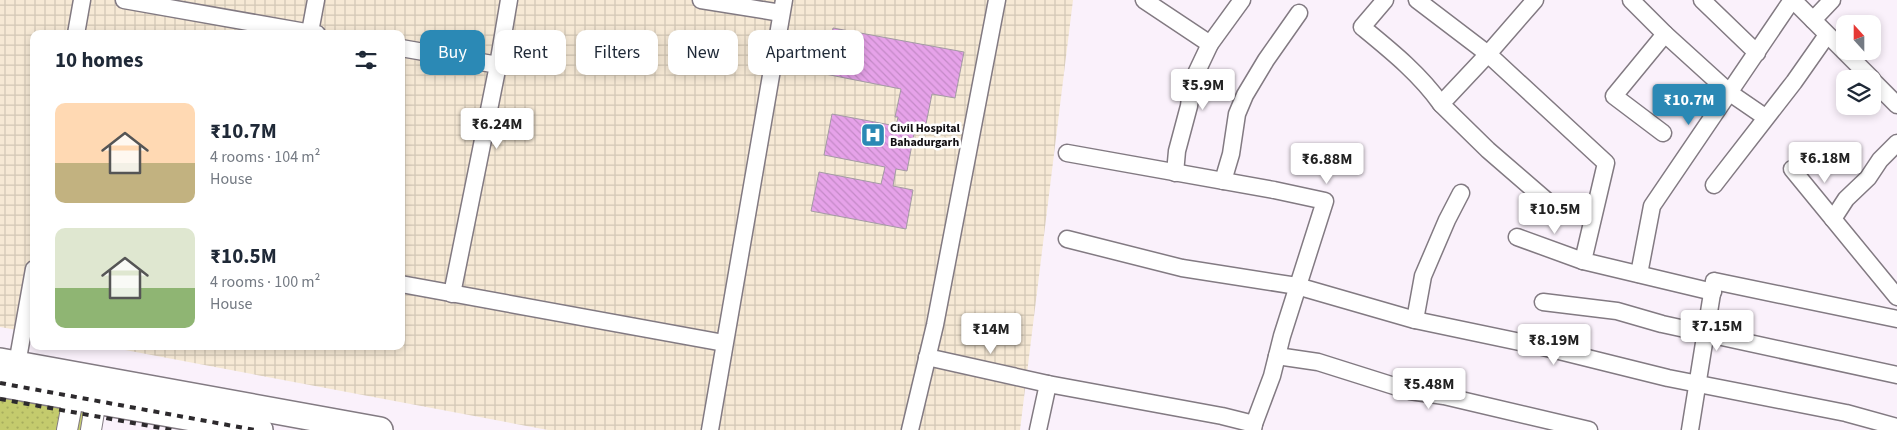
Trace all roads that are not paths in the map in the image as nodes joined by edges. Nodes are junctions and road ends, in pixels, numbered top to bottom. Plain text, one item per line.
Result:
1 (82, 0) edge
2 (124, 0) edge
3 (316, 0) edge
4 (509, 0) edge
5 (700, 0) edge
6 (997, 0) edge
7 (1144, 0) edge
8 (1242, 0) edge
9 (1385, 0) edge
10 (1417, 0) edge
11 (1535, 0) edge
12 (1631, 0) edge
13 (1702, 0) edge
14 (1793, 0) edge
15 (1832, 0) edge
16 (783, 7) edge
17 (1299, 13) dead end
18 (1813, 20) junction
19 (77, 30) edge
20 (297, 30) edge
21 (314, 30) edge
22 (504, 30) edge
23 (1665, 34) junction
24 (1827, 35) junction
25 (1210, 44) junction
26 (405, 49) edge
27 (1757, 53) junction
28 (1488, 54) junction
29 (495, 64) edge
30 (1863, 70) edge
31 (496, 75) edge
32 (1881, 88) edge
33 (1730, 92) junction
34 (1441, 104) junction
35 (1897, 105) edge
36 (1765, 117) junction
37 (1663, 133) dead end
38 (1897, 143) edge
39 (1067, 153) dead end
40 (1792, 169) dead end
41 (1176, 173) junction
42 (1223, 181) junction
43 (1714, 185) dead end
44 (1461, 194) dead end
45 (1548, 201) dead end
46 (1833, 219) junction
47 (1517, 237) dead end
48 (1067, 238) dead end
49 (1583, 261) junction
50 (1639, 274) junction
51 (30, 283) edge
52 (405, 285) edge
53 (1297, 286) junction
54 (1713, 292) junction
55 (452, 294) junction
56 (1897, 297) edge
57 (1543, 302) dead end
58 (1897, 319) edge
59 (1415, 320) junction
60 (1706, 333) junction
61 (724, 343) junction
62 (1277, 356) junction
63 (927, 358) junction
64 (8, 362) edge
65 (1897, 375) edge
66 (1698, 382) junction
67 (0, 384) edge
68 (1048, 384) junction
69 (86, 388) junction
70 (1897, 426) edge
71 (1253, 427) edge
72 (67, 430) edge
73 (90, 430) edge
74 (260, 430) edge
75 (380, 430) edge
76 (710, 430) edge
77 (910, 430) edge
78 (1038, 430) edge
79 (1589, 430) edge
80 (1690, 430) edge

1 - 19 street
2 - 20 street
3 - 21 street
4 - 22 street
5 - 16 street
6 - 63 street
7 - 25 street
8 - 25 street
9 - 34 street
10 - 28 street
11 - 28 street
12 - 23 street
13 - 27 street
14 - 18 street
14 - 27 street
15 - 18 street
16 - 61 street
17 - 42 street
18 - 24 street
23 - 33 street
23 - 37 street
24 - 30 street
24 - 36 street
25 - 41 street
26 - 29 street
27 - 33 street
28 - 34 street
28 - 49 street
31 - 55 street
32 - 35 street
33 - 36 street
33 - 50 street
34 - 45 street
36 - 43 street
38 - 46 street
39 - 41 street
40 - 46 street
41 - 42 street
42 - 53 street
44 - 59 street
46 - 56 street
47 - 49 street
48 - 53 street
49 - 50 street
50 - 54 street
51 - 64 street
52 - 55 street
53 - 59 street
53 - 62 street
54 - 58 street
54 - 60 street
55 - 61 street
57 - 60 street
59 - 66 street
60 - 65 street
60 - 66 street
61 - 76 street
62 - 71 street
62 - 79 street
63 - 68 street
63 - 77 street
64 - 69 main road
66 - 70 street
66 - 80 street
67 - 69 main road
68 - 71 street
68 - 78 street
69 - 72 street
69 - 73 street
69 - 74 main road
69 - 75 main road

